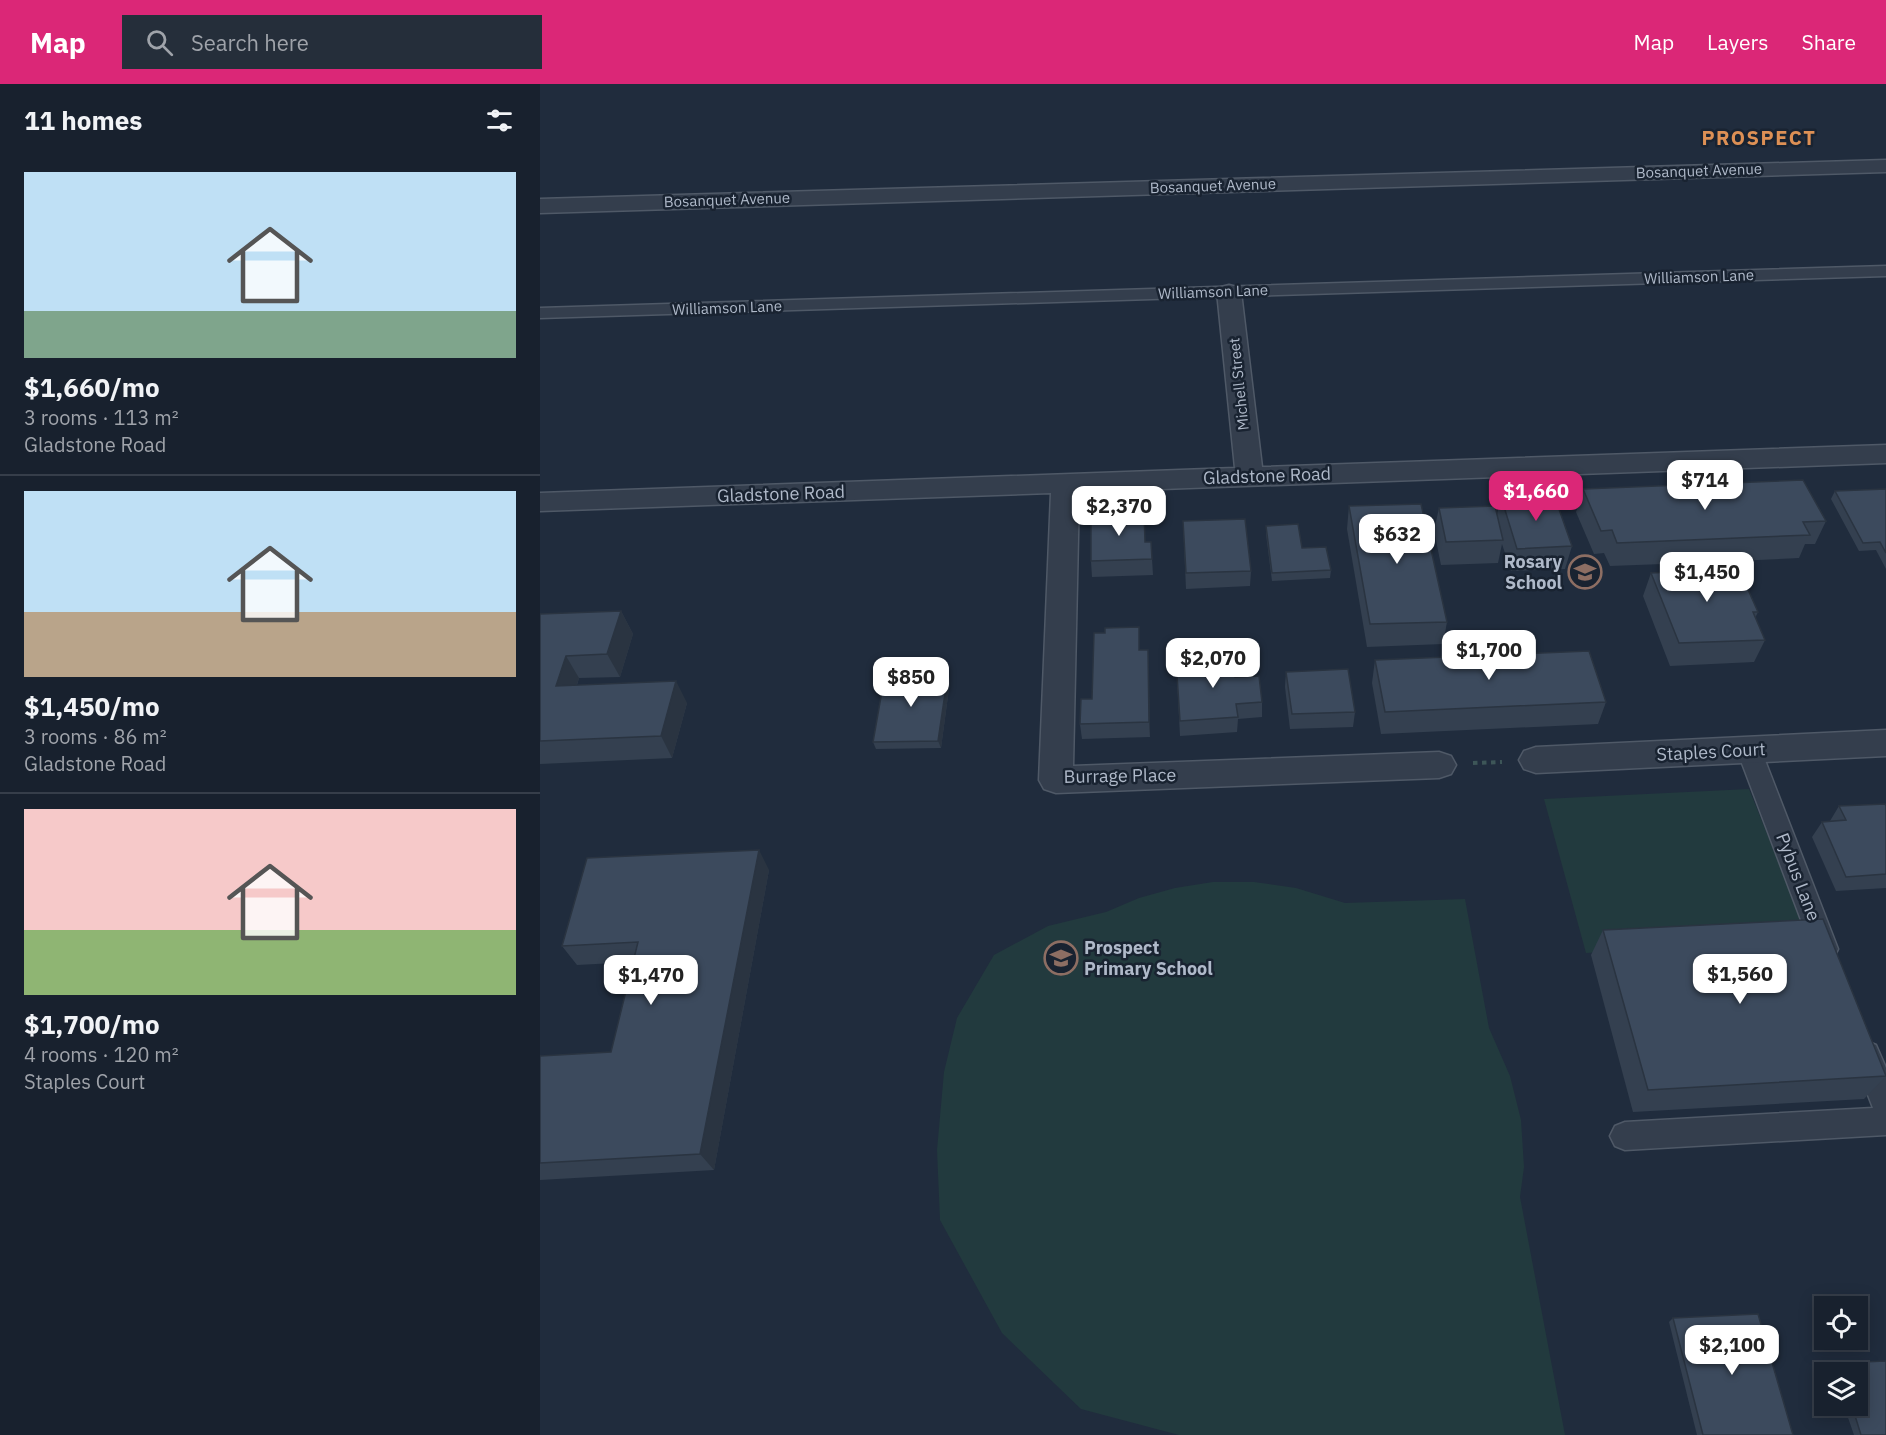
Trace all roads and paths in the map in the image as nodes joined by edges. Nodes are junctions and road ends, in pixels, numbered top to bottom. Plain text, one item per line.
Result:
1 (1886, 166) edge
2 (540, 206) edge
3 (1886, 271) edge
4 (1229, 292) junction
5 (540, 314) edge
6 (1886, 454) edge
7 (1250, 477) junction
8 (1065, 484) junction
9 (540, 502) edge
10 (1886, 743) edge
11 (1749, 750) junction
12 (1536, 760) joint
13 (1439, 765) joint
14 (1834, 973) edge
15 (1856, 1028) edge
16 (1886, 1104) edge
17 (1886, 1121) edge
18 (1625, 1136) dead end

1 - 2 street, Bosanquet Avenue
3 - 4 lane, Williamson Lane
4 - 5 lane, Williamson Lane
4 - 7 street, Michell Street
6 - 7 street, Gladstone Road
7 - 8 street, Gladstone Road
8 - 9 street, Gladstone Road
8 - 13 street, Burrage Place
10 - 11 street, Staples Court
11 - 12 street, Staples Court
11 - 14 lane, Pybus Lane
12 - 13 path
15 - 16 lane
17 - 18 lane

